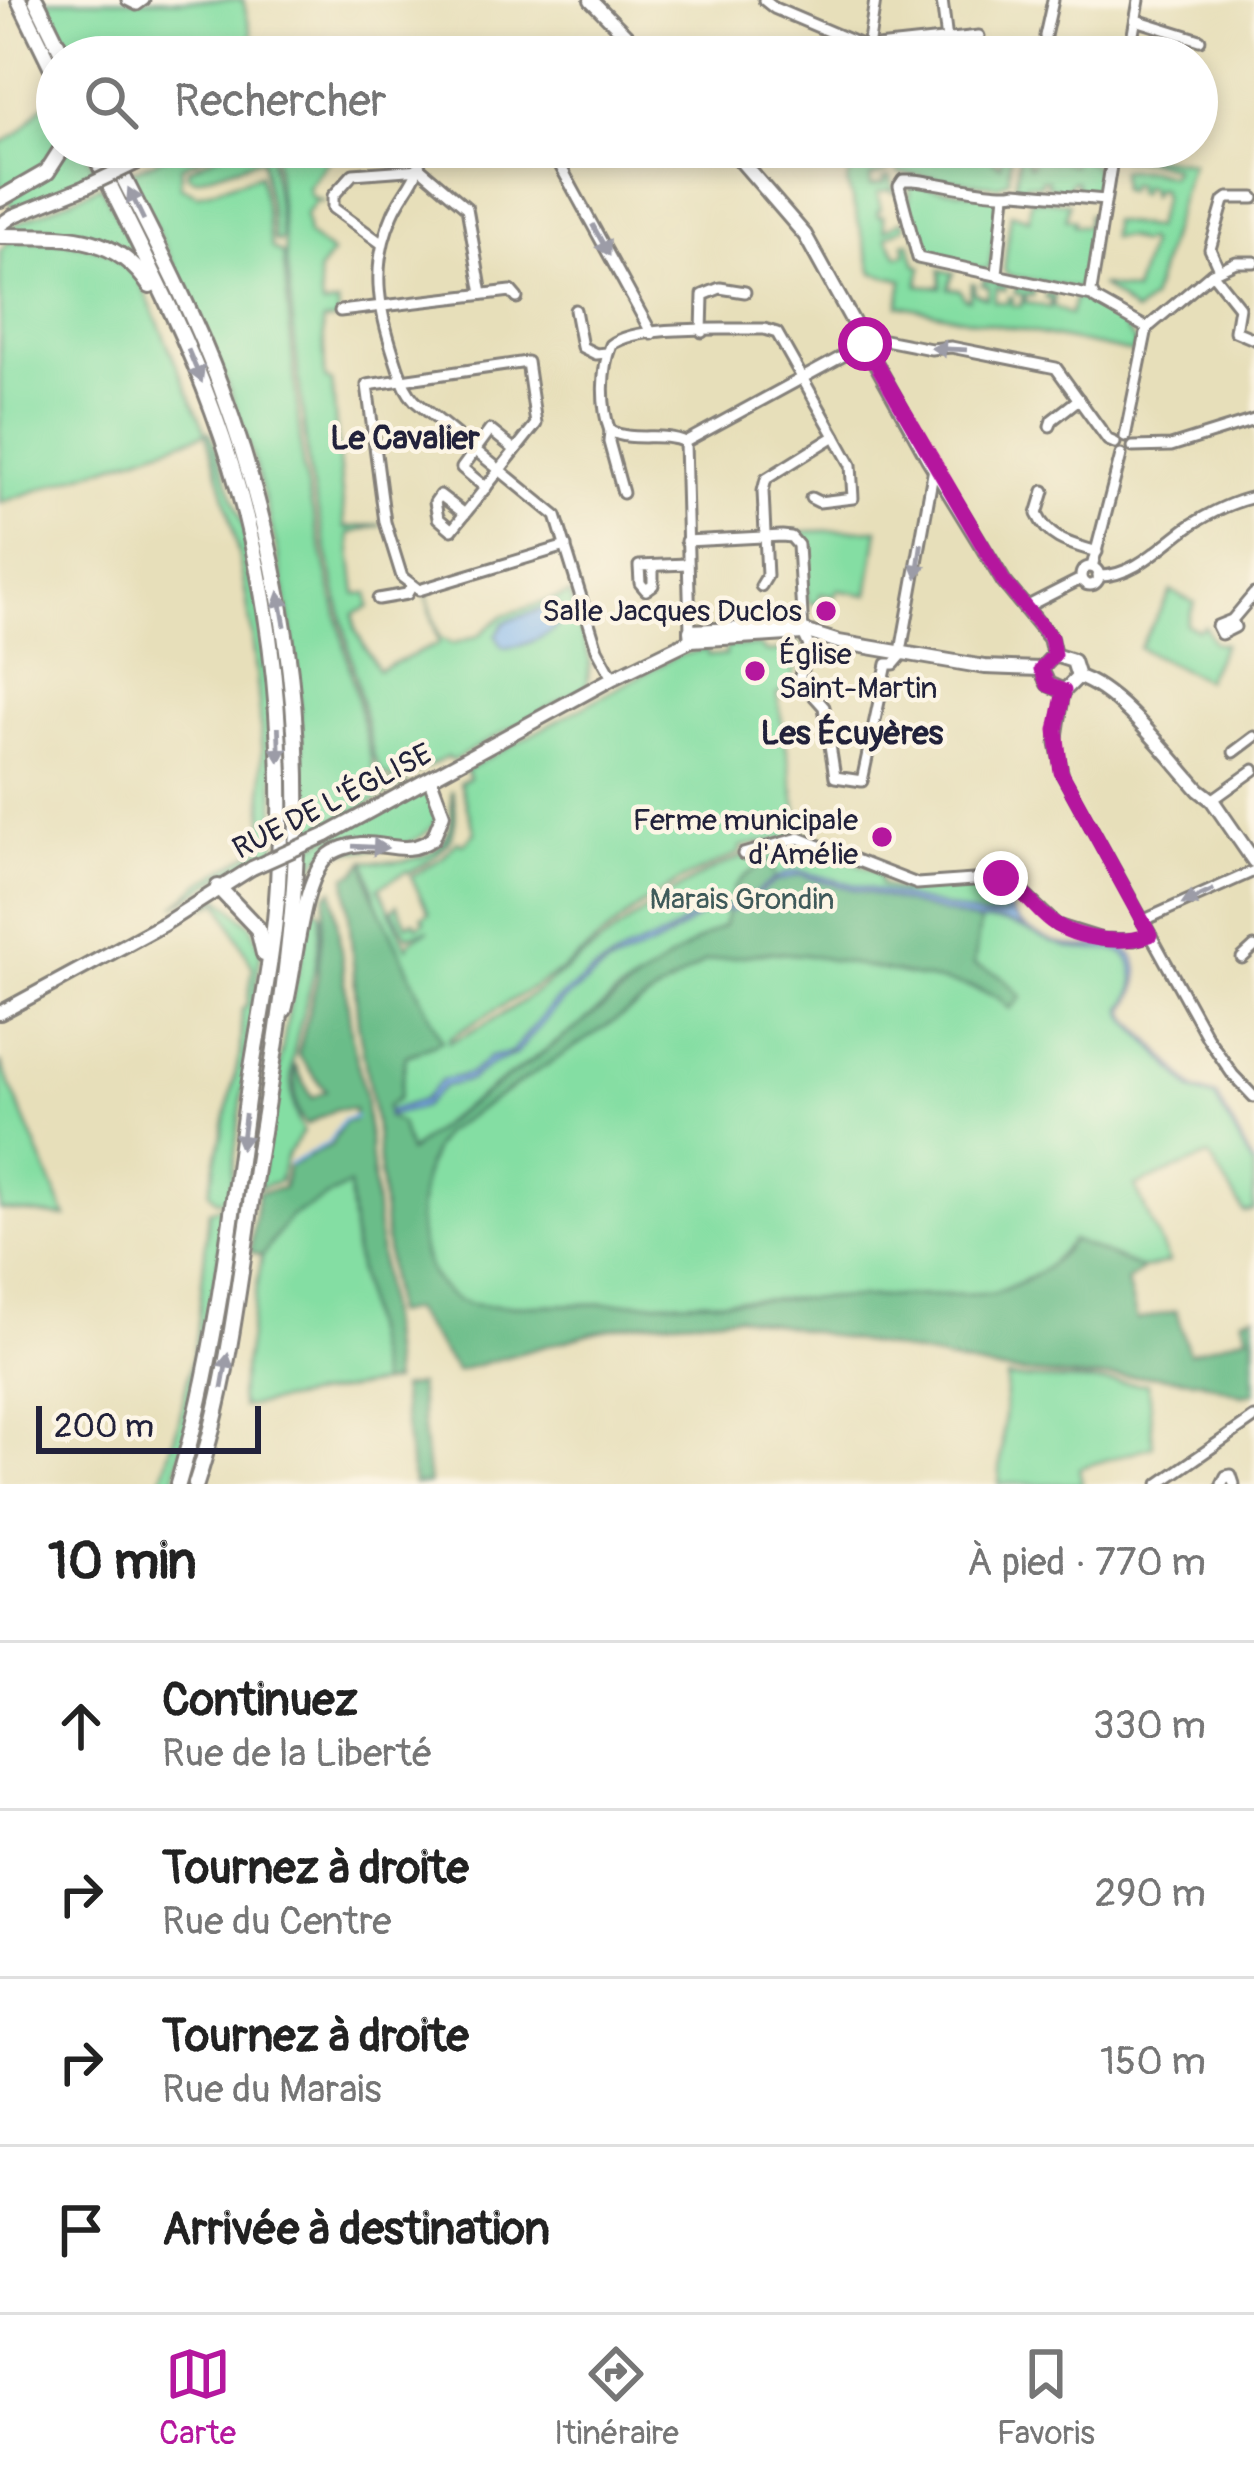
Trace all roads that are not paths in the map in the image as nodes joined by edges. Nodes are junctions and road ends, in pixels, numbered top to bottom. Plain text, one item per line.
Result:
1 (19, 0) edge
2 (36, 0) edge
3 (128, 0) edge
4 (145, 0) edge
5 (591, 0) edge
6 (764, 0) edge
7 (875, 0) edge
8 (941, 0) edge
9 (1053, 0) edge
10 (1139, 0) edge
11 (1136, 20) junction
12 (36, 36) edge
13 (54, 36) edge
14 (626, 36) edge
15 (840, 36) edge
16 (870, 36) edge
17 (946, 36) edge
18 (1045, 36) edge
19 (1133, 36) edge
20 (1187, 36) edge
21 (50, 168) edge
22 (101, 168) edge
23 (118, 168) edge
24 (126, 168) edge
25 (561, 168) edge
26 (748, 168) edge
27 (1111, 168) edge
28 (421, 169) junction
29 (1005, 194) junction
30 (1254, 198) edge
31 (0, 199) edge
32 (1106, 200) junction
33 (4, 214) edge
34 (0, 225) edge
35 (0, 236) edge
36 (382, 243) junction
37 (1254, 262) edge
38 (1216, 271) junction
39 (998, 274) junction
40 (745, 292) dead end
41 (482, 294) junction
42 (1092, 296) junction
43 (517, 298) dead end
44 (380, 307) junction
45 (575, 310) dead end
46 (340, 311) dead end
47 (178, 326) junction
48 (1147, 328) junction
49 (702, 332) junction
50 (652, 334) junction
51 (1254, 339) edge
52 (862, 340) junction
53 (607, 353) junction
54 (804, 378) junction
55 (402, 383) junction
56 (1079, 399) junction
57 (1254, 420) edge
58 (1050, 426) dead end
59 (610, 431) junction
60 (835, 436) junction
61 (686, 442) junction
62 (1124, 443) junction
63 (476, 449) junction
64 (515, 451) junction
65 (934, 468) junction
66 (501, 469) junction
67 (486, 488) junction
68 (1044, 491) dead end
69 (623, 493) dead end
70 (1254, 497) edge
71 (811, 498) dead end
72 (465, 514) dead end
73 (765, 537) junction
74 (686, 542) junction
75 (566, 546) junction
76 (1097, 552) junction
77 (687, 564) junction
78 (652, 566) dead end
79 (1095, 572) junction
80 (761, 586) dead end
81 (411, 587) junction
82 (1254, 594) edge
83 (378, 599) dead end
84 (1024, 608) junction
85 (1232, 620) dead end
86 (803, 632) junction
87 (690, 635) junction
88 (900, 652) junction
89 (1054, 655) junction
90 (1041, 669) junction
91 (1078, 677) junction
92 (613, 678) junction
93 (1064, 691) junction
94 (1254, 737) edge
95 (1234, 752) dead end
96 (1254, 770) edge
97 (430, 779) junction
98 (1212, 800) junction
99 (743, 854) dead end
100 (1254, 861) edge
101 (1254, 871) edge
102 (218, 887) junction
103 (1142, 920) junction
104 (1150, 935) junction
105 (1254, 947) edge
106 (1242, 958) dead end
107 (0, 1013) edge
108 (258, 1015) junction
109 (275, 1046) junction
110 (1254, 1097) edge
111 (1254, 1418) edge
112 (178, 1484) edge
113 (196, 1484) edge
114 (1159, 1484) edge
115 (1222, 1484) edge
116 (1234, 1484) edge

1 - 12 main road
2 - 13 main road
3 - 4 street
5 - 14 street
6 - 15 street
7 - 16 street
8 - 17 street
9 - 18 street
10 - 11 street
11 - 19 street
11 - 20 street
21 - 31 main road
22 - 47 main road
109 -> 23 main road
24 - 33 street, bridge
25 -> 50 street
26 - 52 street
27 - 32 street
28 - 36 street
28 - 36 street
28 - 41 street
29 - 32 street
29 - 39 street
29 - 39 street
30 - 38 street
32 - 42 street
33 - 34 street
35 - 47 main road
36 - 44 street
37 - 38 street
38 - 48 street
38 - 51 street
39 - 42 street
40 - 49 street
41 - 43 street
41 - 44 street
42 - 48 street
44 - 46 street
44 - 55 street
45 - 53 street
47 -> 108 main road
48 - 62 street
49 - 50 street
49 - 54 street
50 - 53 street
52 - 54 street
56 -> 52 street
52 - 65 street
53 - 59 street
54 - 60 street
54 - 61 street
55 - 63 street
55 - 64 street
55 - 81 street
56 - 58 street
56 - 62 street
57 - 62 street
59 - 61 street
59 - 69 street
60 - 71 street
60 - 73 street
61 - 74 street
62 - 76 street
63 - 64 street
63 - 66 street
63 - 67 street
64 - 66 street
65 - 84 street
65 -> 88 street
66 - 67 street
66 - 75 street
67 - 72 street
68 - 76 street
70 - 79 street
73 - 74 street
73 - 80 street
73 - 86 street
74 - 77 street
75 - 81 street
75 - 92 street
76 - 79 street
77 - 78 street
77 - 87 street
79 - 84 street
81 - 83 street
82 - 85 street
84 - 89 street
86 - 87 street, RUE DE L'ÉGLISE
86 - 88 street, RUE DE L'ÉGLISE
86 - 88 street
87 - 92 street, RUE DE L'ÉGLISE
88 - 90 street, RUE DE L'ÉGLISE
89 - 90 street
89 - 91 street
90 - 93 street
91 - 93 street
91 - 98 street
92 - 97 street, RUE DE L'ÉGLISE
93 - 103 street
94 - 95 street
96 - 98 street
97 - 102 street, RUE DE L'ÉGLISE, bridge
109 -> 97 street
98 - 100 street
99 - 104 street
101 -> 103 street
102 - 107 street, RUE DE L'ÉGLISE
102 - 108 main road
103 - 104 street
104 - 110 street
105 - 106 street
108 -> 112 main road
113 -> 109 main road
111 - 114 street
115 - 116 street

